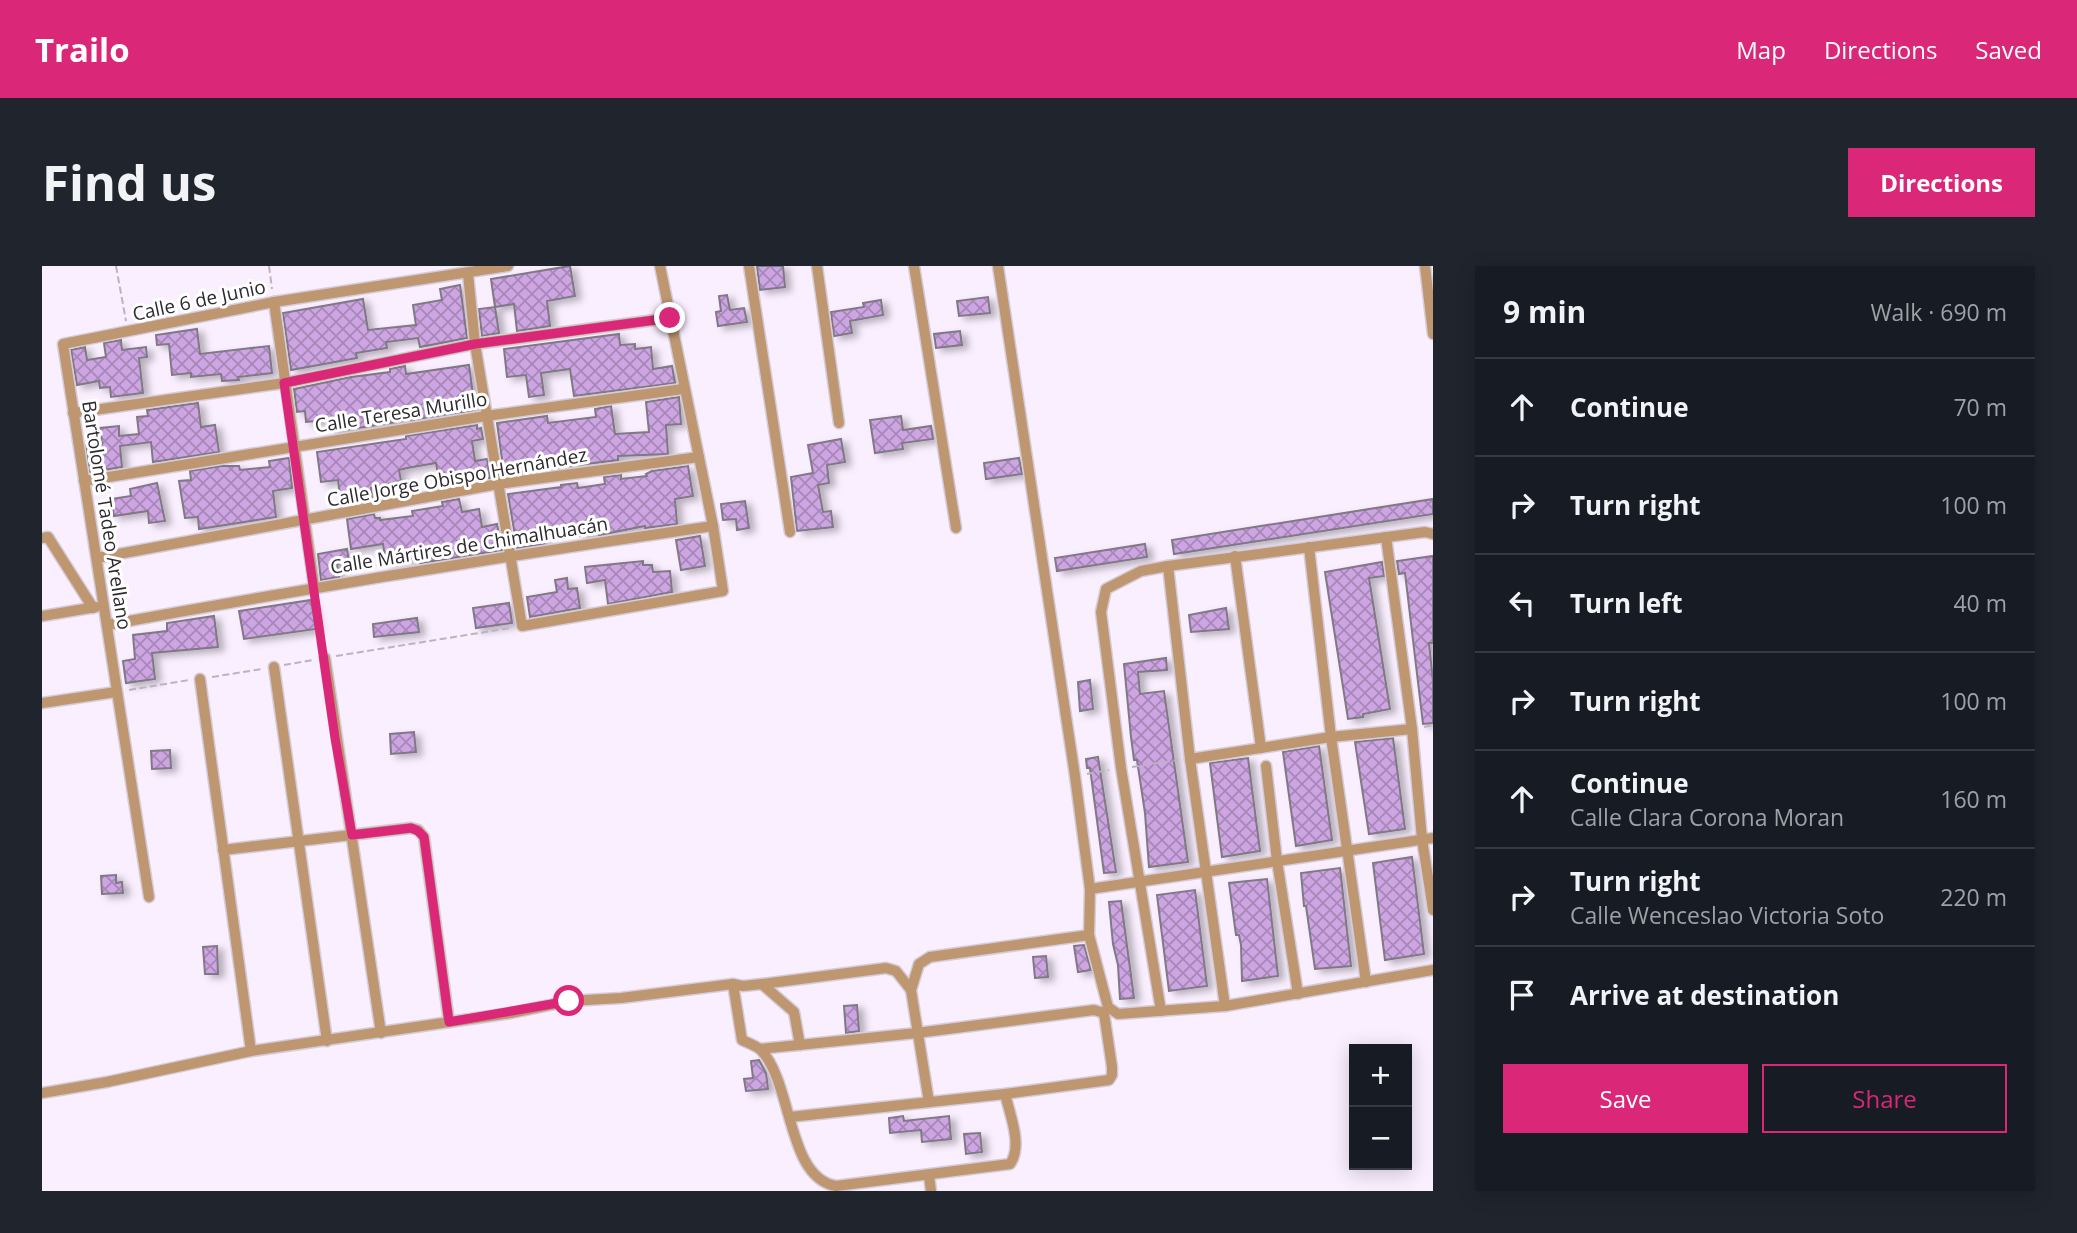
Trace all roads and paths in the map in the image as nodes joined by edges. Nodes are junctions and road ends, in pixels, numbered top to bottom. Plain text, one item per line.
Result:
1 (116, 266) edge
2 (269, 266) edge
3 (508, 266) edge
4 (660, 266) edge
5 (749, 266) edge
6 (817, 266) edge
7 (914, 266) edge
8 (998, 266) edge
9 (1425, 266) edge
10 (468, 274) junction
11 (274, 302) junction
12 (670, 318) junction
13 (128, 332) junction
14 (1433, 334) edge
15 (63, 344) joint
16 (475, 344) junction
17 (284, 383) junction
18 (683, 388) junction
19 (73, 413) junction
20 (486, 416) junction
21 (839, 423) dead end
22 (293, 447) junction
23 (699, 457) junction
24 (84, 481) junction
25 (498, 484) junction
26 (306, 520) junction
27 (713, 526) junction
28 (956, 528) dead end
29 (790, 532) dead end
30 (1433, 534) edge
31 (1386, 537) junction
32 (42, 538) edge
33 (1309, 547) junction
34 (510, 555) junction
35 (1235, 556) junction
36 (97, 558) junction
37 (1168, 566) junction
38 (314, 586) junction
39 (99, 607) junction
40 (42, 616) edge
41 (107, 625) junction
42 (325, 658) joint
43 (274, 667) dead end
44 (200, 679) dead end
45 (116, 692) junction
46 (42, 703) edge
47 (1412, 729) junction
48 (1331, 737) junction
49 (1261, 748) junction
50 (1190, 759) junction
51 (1266, 766) dead end
52 (352, 835) junction
53 (1433, 838) edge
54 (1422, 839) junction
55 (299, 843) junction
56 (223, 850) junction
57 (1347, 851) junction
58 (1277, 861) junction
59 (1207, 873) junction
60 (1140, 882) junction
61 (1090, 889) junction
62 (149, 897) dead end
63 (1433, 910) edge
64 (1089, 934) junction
65 (1433, 971) edge
66 (1366, 982) junction
67 (733, 984) junction
68 (762, 984) junction
69 (911, 990) junction
70 (1298, 995) junction
71 (1225, 1006) junction
72 (1106, 1010) junction
73 (1161, 1011) junction
74 (449, 1022) junction
75 (381, 1033) junction
76 (918, 1033) junction
77 (327, 1041) junction
78 (800, 1045) junction
79 (761, 1049) junction
80 (251, 1051) junction
81 (42, 1093) edge
82 (1005, 1094) junction
83 (929, 1102) junction
84 (790, 1117) junction
85 (929, 1176) junction
86 (930, 1191) edge

1 - 13 path
2 - 11 path
3 - 10 street, Calle 6 de Junio
4 - 12 street
5 - 29 street
6 - 21 street
7 - 28 street
8 - 61 street
9 - 14 street
10 - 11 street, Calle 6 de Junio
10 - 16 street
11 - 13 street, Calle 6 de Junio
11 - 17 street
12 - 16 street
12 - 18 street
13 - 15 street, Calle 6 de Junio
15 - 19 street, Bartolomé Tadeo Arellano
16 - 17 street
16 - 20 street
17 - 19 street
17 - 22 street
18 - 20 street, Calle Teresa Murillo
18 - 23 street
19 - 24 street, Bartolomé Tadeo Arellano
20 - 22 street, Calle Teresa Murillo
20 - 25 street
22 - 24 street, Calle Teresa Murillo
22 - 26 street
23 - 25 street, Calle Jorge Obispo Hernández
23 - 27 street
24 - 36 street, Bartolomé Tadeo Arellano
25 - 26 street, Calle Jorge Obispo Hernández
25 - 34 street
26 - 36 street, Calle Jorge Obispo Hernández
26 - 38 street
27 - 34 street, Calle Mártires de Chimalhuacán
27 - 34 street
30 - 31 street
31 - 33 street
31 - 47 street
32 - 39 street
33 - 35 street
33 - 48 street
34 - 38 street, Calle Mártires de Chimalhuacán
35 - 37 street
35 - 49 street
36 - 39 street, Bartolomé Tadeo Arellano
37 - 50 street
37 - 60 street
38 - 41 street, Calle Mártires de Chimalhuacán
38 - 42 path
39 - 40 street
39 - 41 street, Bartolomé Tadeo Arellano
41 - 45 street, Bartolomé Tadeo Arellano
42 - 52 street
43 - 55 street
44 - 56 street
45 - 46 street
45 - 62 street, Bartolomé Tadeo Arellano
47 - 48 street
47 - 54 street
48 - 49 street
48 - 57 street
49 - 50 street
50 - 59 street
51 - 58 street
52 - 55 street
52 - 74 street
52 - 75 street
53 - 54 street
54 - 57 street
54 - 63 street
55 - 56 street
55 - 77 street
56 - 80 street
57 - 58 street
57 - 66 street
58 - 59 street
58 - 70 street
59 - 60 street
59 - 71 street
60 - 61 street
60 - 73 street
61 - 64 street
64 - 69 street
64 - 72 street
65 - 66 street
66 - 70 street
67 - 68 street
67 - 74 street
67 - 79 street
68 - 69 street
68 - 78 street
69 - 76 street
70 - 71 street
71 - 73 street
72 - 73 street
72 - 76 street
72 - 82 street
74 - 75 street
75 - 77 street
76 - 78 street
76 - 83 street
77 - 80 street
78 - 79 street
79 - 84 street
80 - 81 street
82 - 83 street
82 - 85 street
83 - 84 street
84 - 85 street
85 - 86 street

